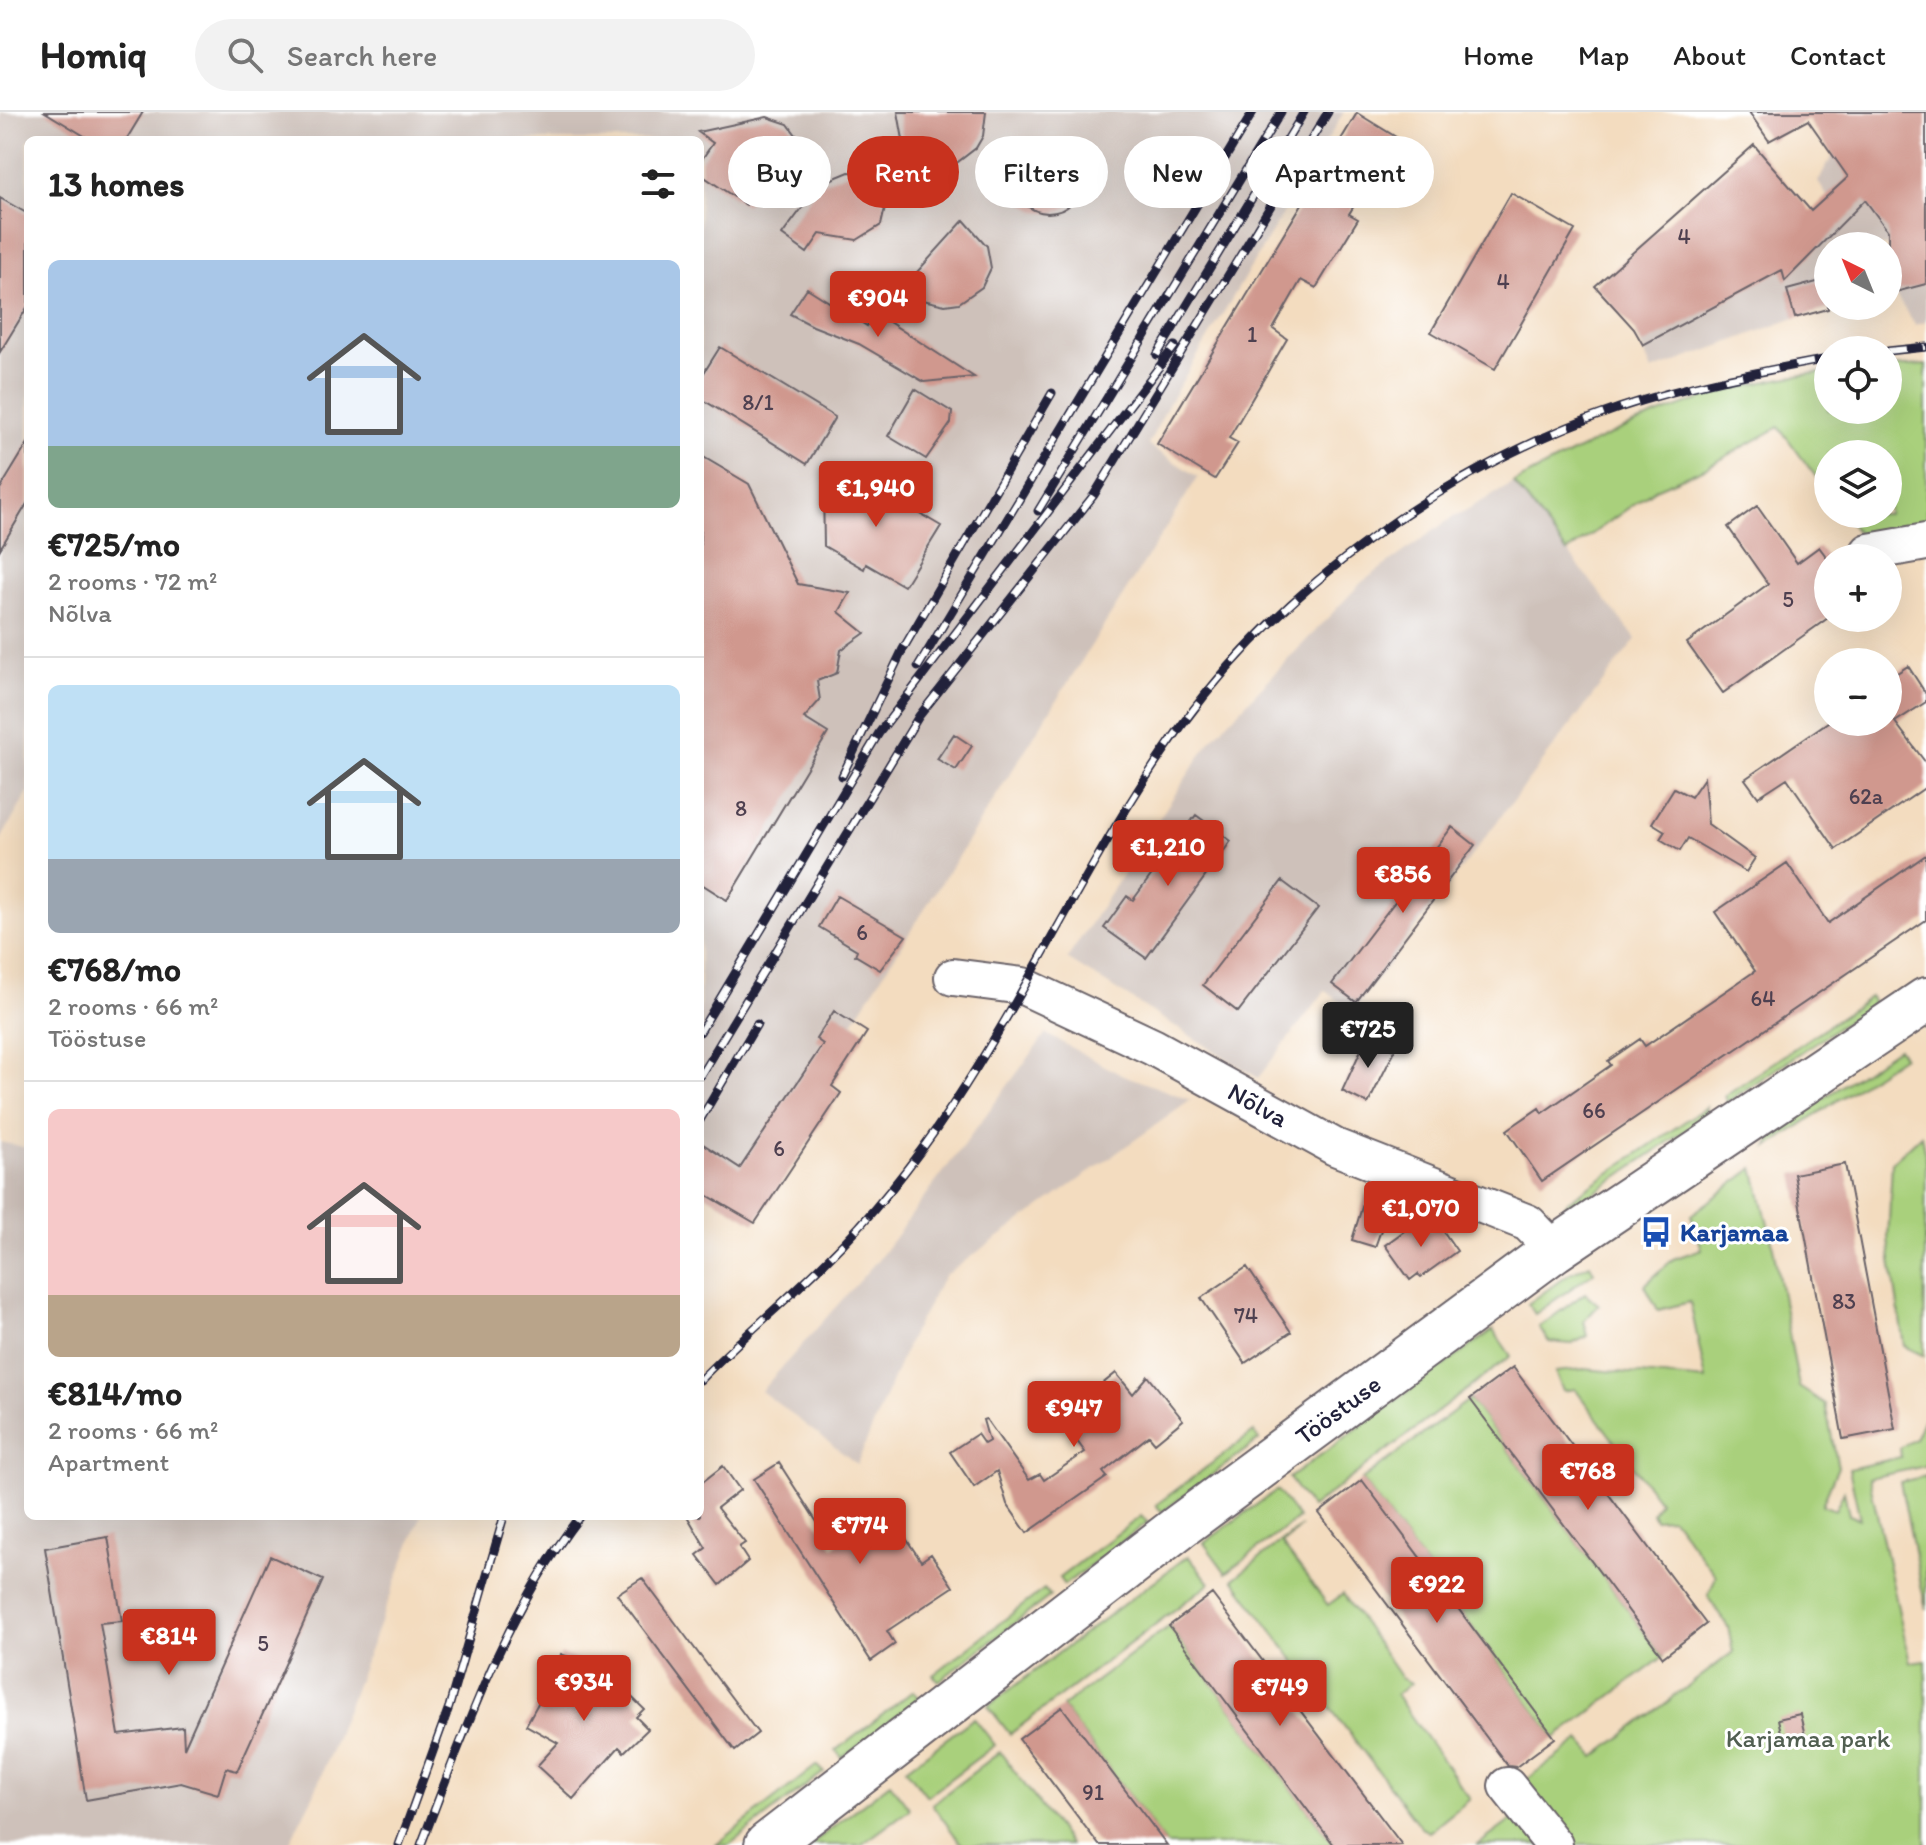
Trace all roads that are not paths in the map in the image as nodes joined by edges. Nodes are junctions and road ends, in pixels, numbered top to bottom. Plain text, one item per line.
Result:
1 (1926, 542) edge
2 (1902, 546) edge
3 (953, 977) dead end
4 (1926, 1000) edge
5 (1554, 1250) junction
6 (1507, 1786) dead end
7 (767, 1845) edge
8 (1554, 1845) edge

1 - 2 street
3 - 5 street, Nõlva
4 - 5 street, Tööstuse
5 - 7 street, Tööstuse
6 - 8 street

